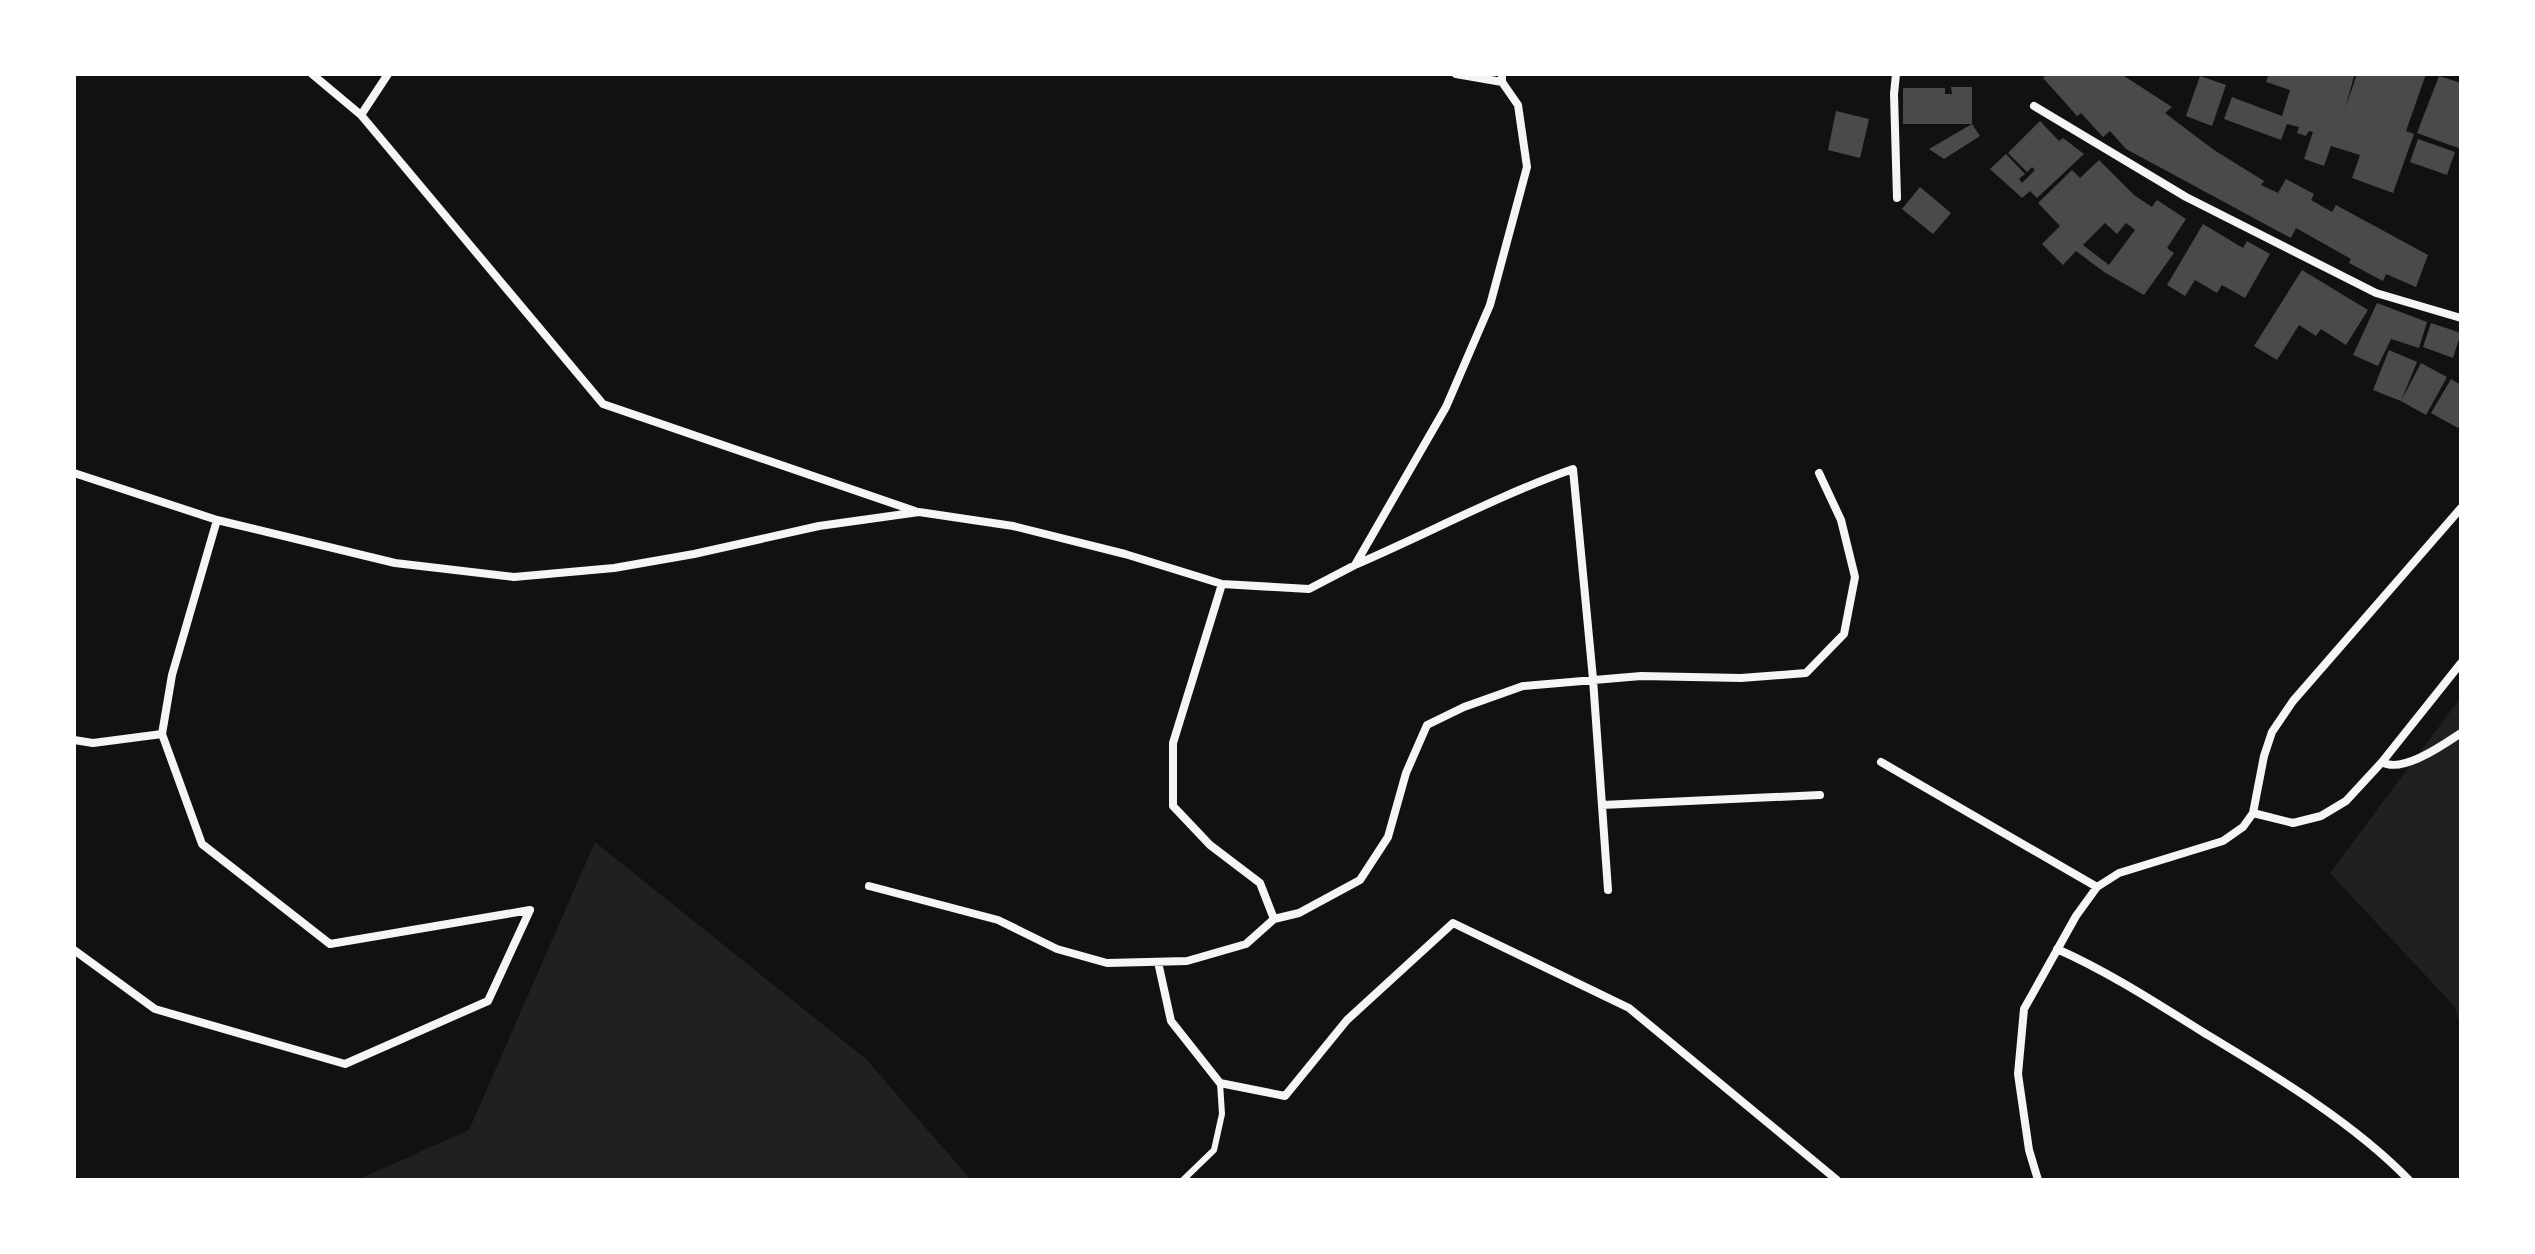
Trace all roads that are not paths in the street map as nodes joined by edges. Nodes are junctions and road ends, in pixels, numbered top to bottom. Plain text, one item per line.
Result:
1 (312, 74) edge
2 (388, 74) edge
3 (1456, 74) edge
4 (1896, 74) edge
5 (1502, 78) edge
6 (2034, 106) dead end
7 (361, 115) junction
8 (1897, 198) dead end
9 (2461, 318) edge
10 (74, 473) edge
11 (1819, 473) dead end
12 (2461, 508) edge
13 (919, 512) junction
14 (217, 520) junction
15 (1355, 565) junction
16 (1222, 584) junction
17 (2461, 663) edge
18 (1593, 679) junction
19 (2461, 733) edge
20 (162, 734) junction
21 (74, 740) edge
22 (1881, 762) dead end
23 (2382, 762) junction
24 (1820, 795) dead end
25 (1602, 805) junction
26 (2253, 813) junction
27 (869, 886) dead end
28 (2097, 887) junction
29 (1608, 890) dead end
30 (1274, 919) junction
31 (2057, 949) junction
32 (74, 950) edge
33 (1158, 962) junction
34 (1220, 1083) junction
35 (1183, 1180) edge
36 (1837, 1180) edge
37 (2038, 1180) edge
38 (2409, 1180) edge

1 - 7 street
2 - 7 street
3 - 5 street
4 - 8 street
5 - 15 street
6 - 9 street
7 - 13 street
10 - 14 street
11 - 18 street
12 - 26 street
13 - 14 street
13 - 16 street
14 - 20 street
15 - 16 street
15 - 18 street
16 - 30 street
17 - 23 street
18 - 25 street
18 - 30 street
19 - 23 street
20 - 21 street
20 - 32 street
22 - 28 street
23 - 26 street
24 - 25 street
25 - 29 street
26 - 28 street
27 - 33 street
28 - 31 street
30 - 33 street
31 - 37 street
31 - 38 street
33 - 34 street
34 - 35 lane
34 - 36 street

